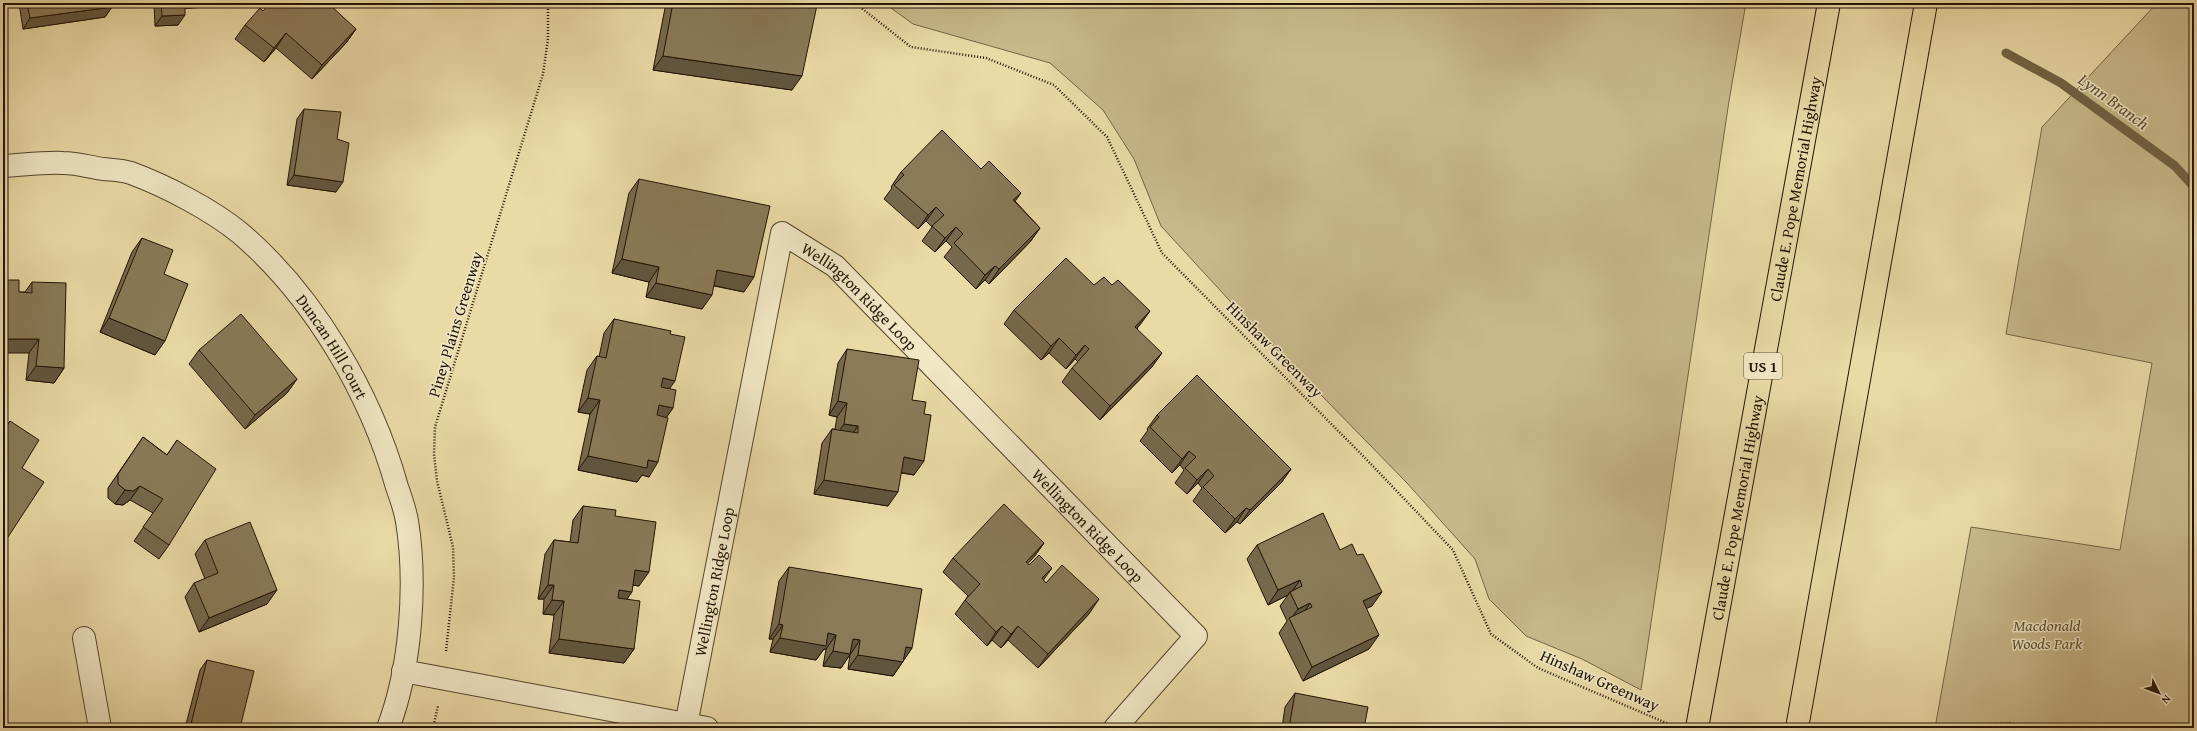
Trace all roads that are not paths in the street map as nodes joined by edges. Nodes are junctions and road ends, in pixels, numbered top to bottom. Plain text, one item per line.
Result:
1 (1829, 3) edge
2 (1926, 3) edge
3 (3, 166) edge
4 (84, 638) dead end
5 (403, 671) junction
6 (696, 726) edge
7 (100, 728) edge
8 (388, 728) edge
9 (1115, 728) edge
10 (1697, 728) edge
11 (1797, 728) edge

1 - 10 highway, Claude E. Pope Memorial Highway / US 1
2 - 11 highway
3 - 5 street, Duncan Hill Court
4 - 7 street
5 - 6 street, Wellington Ridge Loop
5 - 8 street, Duncan Hill Court
6 - 9 street, Wellington Ridge Loop

